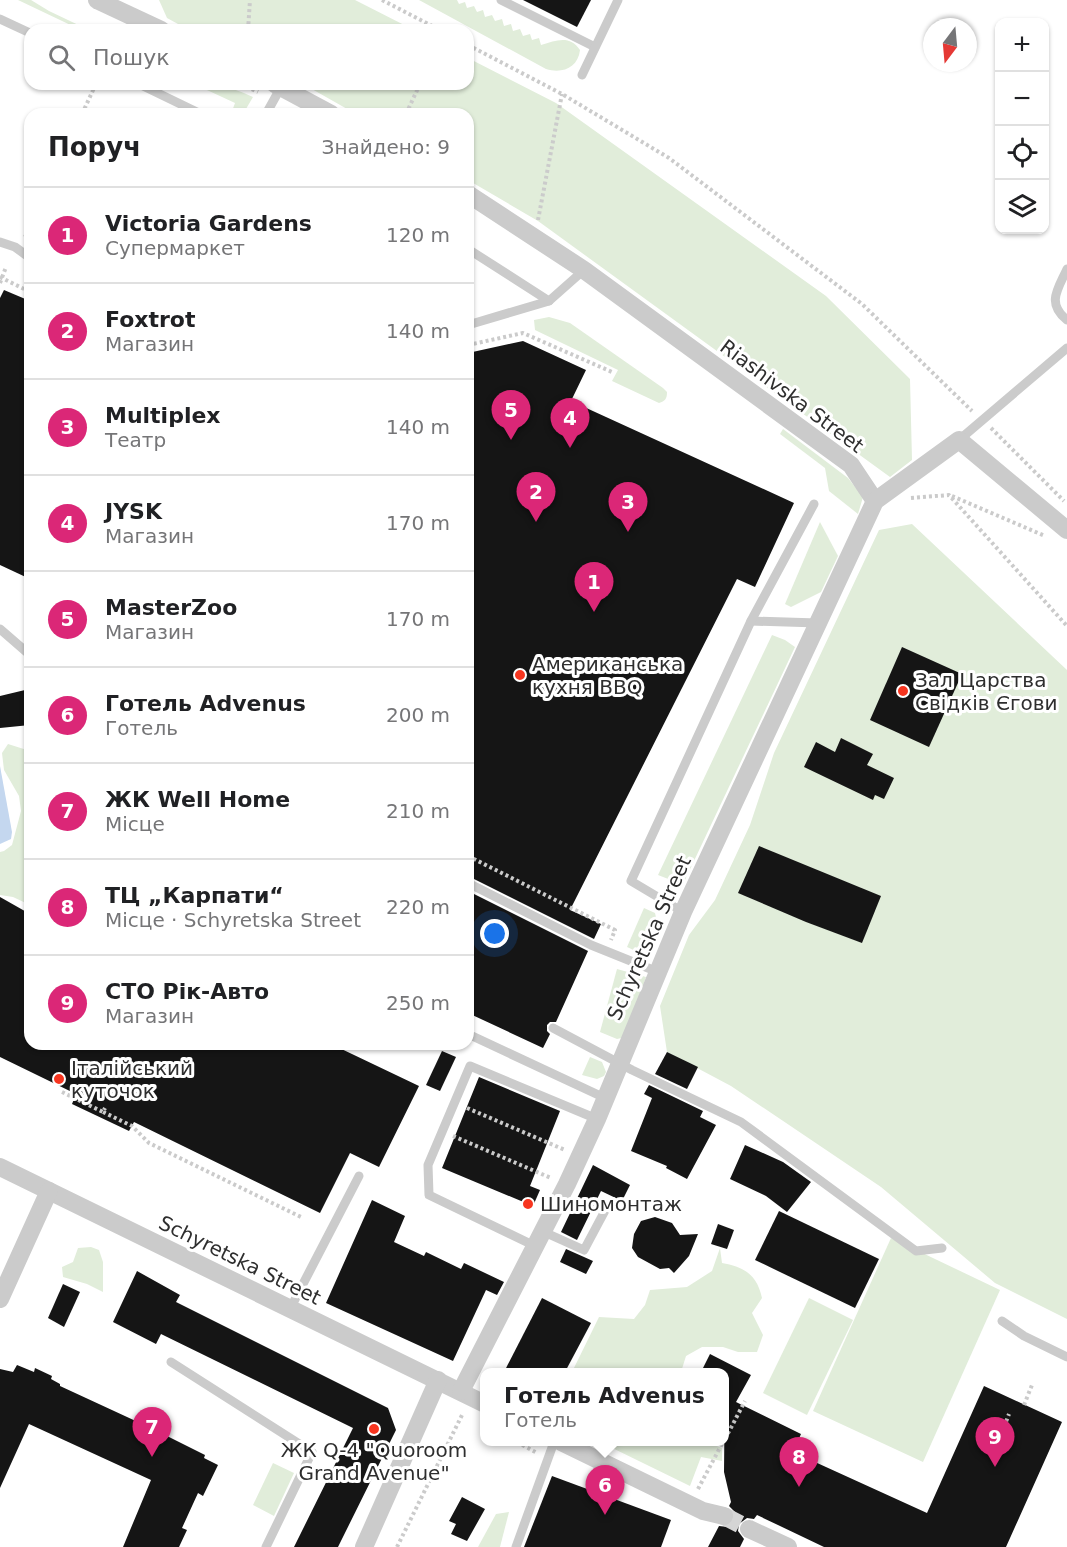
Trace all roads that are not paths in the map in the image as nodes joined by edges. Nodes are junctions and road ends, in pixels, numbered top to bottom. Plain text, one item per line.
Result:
1 (97, 0) edge
2 (501, 0) edge
3 (618, 0) edge
4 (133, 7) edge
5 (0, 19) edge
6 (154, 24) edge
7 (24, 30) edge
8 (595, 47) junction
9 (582, 75) dead end
10 (151, 90) edge
11 (276, 90) edge
12 (287, 90) edge
13 (189, 108) edge
14 (268, 108) edge
15 (320, 108) edge
16 (474, 198) edge
17 (0, 242) edge
18 (474, 253) edge
19 (24, 254) edge
20 (1067, 268) edge
21 (584, 270) junction
22 (549, 301) junction
23 (1067, 320) edge
24 (474, 324) edge
25 (1067, 348) edge
26 (959, 440) junction
27 (875, 501) junction
28 (814, 504) dead end
29 (1067, 530) edge
30 (751, 621) junction
31 (818, 623) junction
32 (0, 628) edge
33 (24, 650) edge
34 (474, 886) edge
35 (683, 912) junction
36 (658, 972) junction
37 (553, 1028) dead end
38 (474, 1037) edge
39 (620, 1062) junction
40 (604, 1098) junction
41 (597, 1119) junction
42 (0, 1167) edge
43 (359, 1176) dead end
44 (49, 1191) junction
45 (608, 1205) dead end
46 (540, 1239) junction
47 (942, 1248) dead end
48 (0, 1299) edge
49 (290, 1309) junction
50 (1002, 1321) dead end
51 (1067, 1357) edge
52 (171, 1362) dead end
53 (438, 1380) junction
54 (461, 1391) junction
55 (480, 1401) edge
56 (553, 1446) edge
57 (569, 1446) edge
58 (721, 1521) tunnel mouth
59 (266, 1547) edge
60 (363, 1547) edge
61 (516, 1547) edge
62 (761, 1547) edge
63 (788, 1547) edge

1 - 4 street
2 - 8 lane
3 - 8 lane
4 - 6 street
5 - 7 lane
8 - 9 lane
10 - 13 lane
11 - 14 lane
12 - 15 street
16 - 21 street, Riashivska Street
17 - 19 lane
18 - 22 lane
20 - 23 lane
21 - 22 lane
21 - 27 street, Riashivska Street
22 - 24 lane
25 - 26 lane
26 - 27 street
26 - 29 street
27 - 31 street, Schyretska Street
28 - 30 lane
30 - 31 lane
30 - 35 lane
31 - 35 street, Schyretska Street
32 - 33 lane
34 - 36 lane
35 - 36 street, Schyretska Street
36 - 39 street, Schyretska Street
37 - 39 lane
38 - 40 lane
39 - 40 street, Schyretska Street
39 - 47 lane
40 - 41 street, Schyretska Street
41 - 46 street, Schyretska Street
41 - 46 lane
42 - 44 street, Schyretska Street
43 - 49 lane
44 - 48 street
44 - 49 street, Schyretska Street
45 - 46 lane
46 - 54 street, Schyretska Street
49 - 53 street, Schyretska Street
50 - 51 lane
52 - 59 lane
53 - 54 street, Schyretska Street
53 - 60 street
54 - 55 street, Schyretska Street
56 - 61 lane
57 - 58 street
62 - 63 street

